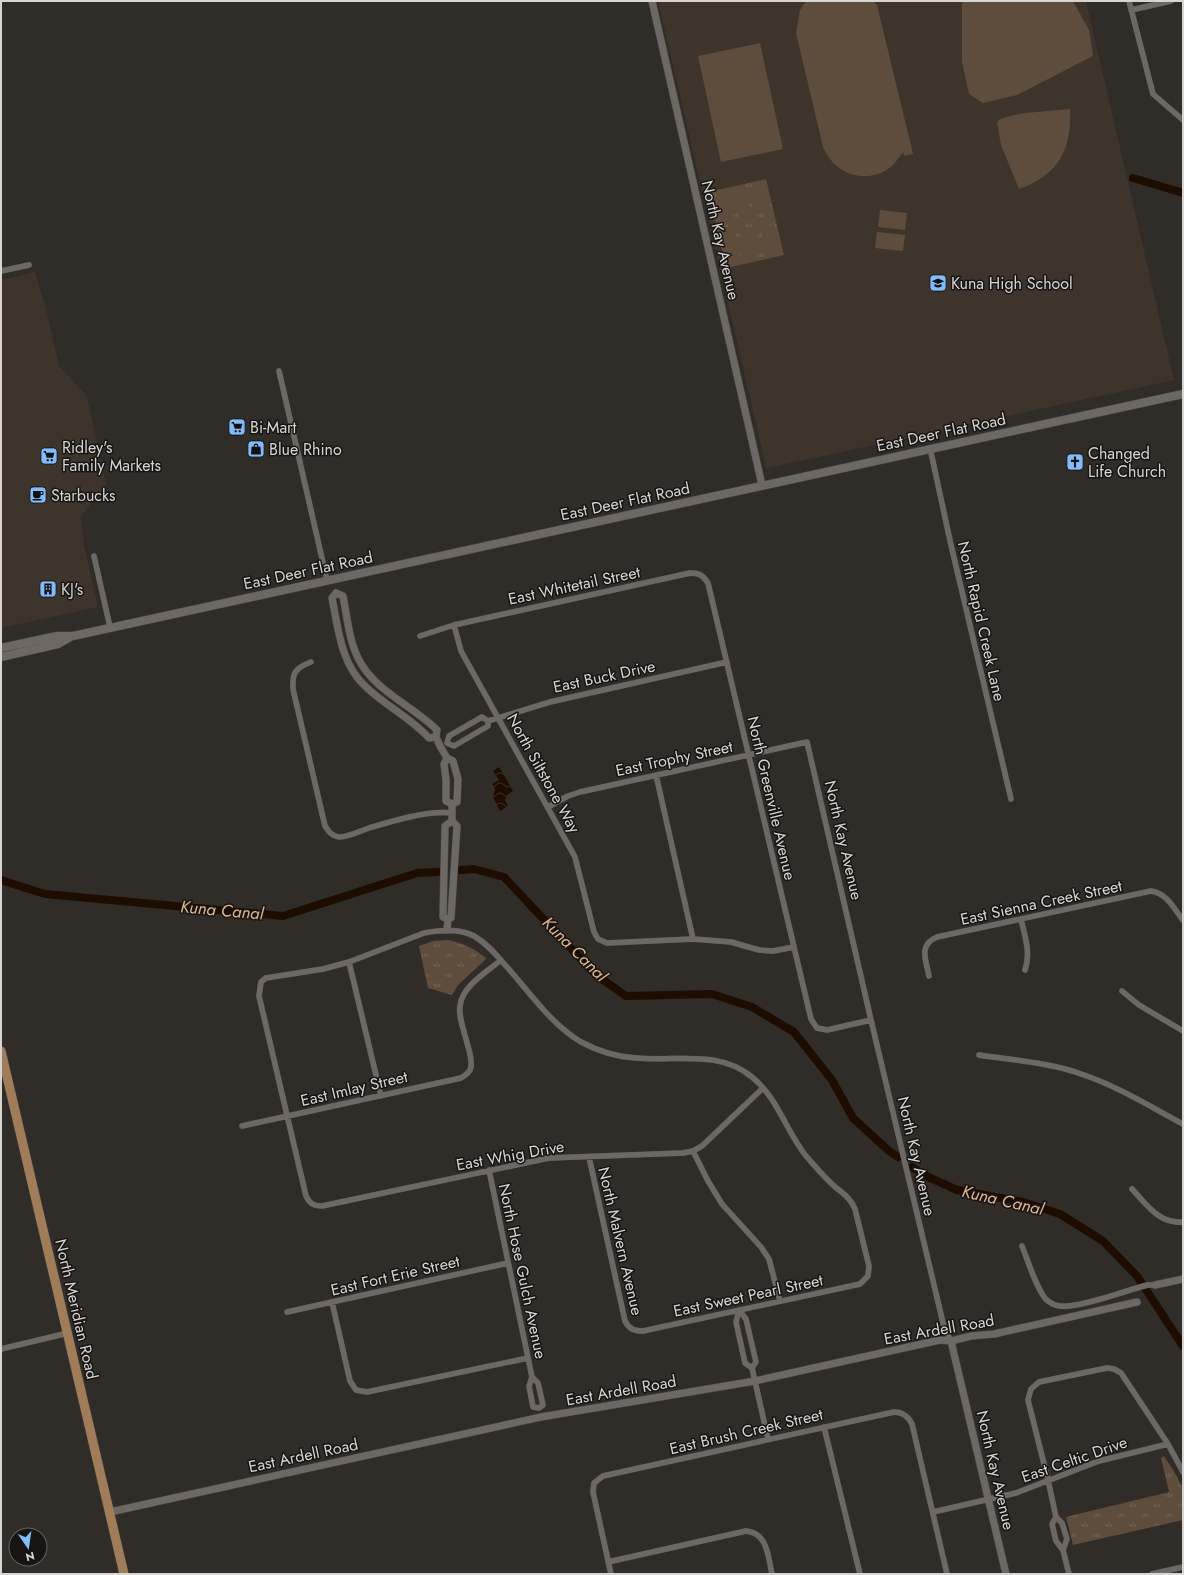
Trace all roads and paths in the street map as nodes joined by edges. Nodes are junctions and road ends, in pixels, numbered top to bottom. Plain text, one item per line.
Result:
1 (652, 1) edge
2 (1129, 1) edge
3 (1171, 1) edge
4 (1131, 10) junction
5 (1183, 120) edge
6 (29, 265) dead end
7 (1, 272) edge
8 (279, 371) dead end
9 (1183, 394) edge
10 (930, 448) junction
11 (762, 485) junction
12 (94, 556) dead end
13 (701, 574) joint
14 (330, 579) junction
15 (336, 593) junction
16 (454, 625) junction
17 (110, 627) junction
18 (73, 636) junction
19 (420, 636) dead end
20 (1, 648) edge
21 (1, 657) edge
22 (311, 662) dead end
23 (727, 662) junction
24 (498, 717) junction
25 (488, 720) junction
26 (436, 737) junction
27 (807, 742) joint
28 (444, 745) junction
29 (749, 755) junction
30 (447, 758) junction
31 (656, 775) junction
32 (1011, 799) dead end
33 (452, 804) junction
34 (548, 807) junction
35 (452, 817) junction
36 (448, 919) junction
37 (1021, 920) junction
38 (1183, 920) edge
39 (447, 930) junction
40 (693, 939) junction
41 (794, 948) junction
42 (501, 960) junction
43 (349, 962) junction
44 (1025, 970) dead end
45 (929, 976) dead end
46 (1122, 991) dead end
47 (871, 1020) junction
48 (1183, 1031) edge
49 (1, 1051) edge
50 (979, 1054) dead end
51 (763, 1088) junction
52 (381, 1096) junction
53 (287, 1117) junction
54 (1183, 1124) edge
55 (242, 1126) dead end
56 (693, 1151) junction
57 (589, 1157) junction
58 (489, 1170) junction
59 (1132, 1189) dead end
60 (1183, 1222) edge
61 (1022, 1246) dead end
62 (508, 1263) junction
63 (1183, 1279) edge
64 (1151, 1285) joint
65 (332, 1302) junction
66 (780, 1302) junction
67 (1137, 1302) dead end
68 (739, 1310) junction
69 (287, 1312) dead end
70 (630, 1329) joint
71 (68, 1333) junction
72 (951, 1341) junction
73 (1, 1349) edge
74 (528, 1358) junction
75 (752, 1368) junction
76 (532, 1377) junction
77 (755, 1381) junction
78 (539, 1408) junction
79 (541, 1417) junction
80 (824, 1427) junction
81 (768, 1440) junction
82 (1168, 1444) junction
83 (1183, 1472) edge
84 (1048, 1480) junction
85 (990, 1499) junction
86 (110, 1512) junction
87 (933, 1512) junction
88 (1056, 1517) junction
89 (1063, 1550) junction
90 (608, 1562) junction
91 (1183, 1567) edge
92 (124, 1574) edge
93 (611, 1574) edge
94 (772, 1574) edge
95 (860, 1574) edge
96 (947, 1574) edge
97 (1006, 1574) edge
98 (1069, 1574) edge
99 (1152, 1574) edge

1 - 11 street, North Kay Avenue
2 - 4 street
3 - 4 street
4 - 5 street
6 - 7 street
8 - 14 street
9 - 10 main road, East Deer Flat Road
10 - 11 main road, East Deer Flat Road
10 - 32 street, North Rapid Creek Lane
11 - 14 main road, East Deer Flat Road
12 - 17 street
13 - 16 street, East Whitetail Street
13 - 23 street, North Greenville Avenue
14 - 15 street
14 - 17 main road, East Deer Flat Road
15 - 26 street
15 - 26 street
16 - 19 street, East Whitetail Street
16 - 24 street, North Siltstone Way
17 - 18 main road, East Deer Flat Road
18 - 20 main road, East Deer Flat Road
18 - 21 main road, East Deer Flat Road
22 - 35 street
23 - 24 street, East Buck Drive
23 - 29 street, North Greenville Avenue
24 - 25 street, East Buck Drive
24 - 34 street, North Siltstone Way
25 - 28 street, East Buck Drive
25 - 28 street
26 - 28 street
27 - 29 street, East Trophy Street
27 - 47 street, North Kay Avenue
28 - 30 street
29 - 31 street, East Trophy Street
29 - 41 street, North Greenville Avenue
30 - 33 street
30 - 33 street
31 - 34 street, East Trophy Street
31 - 40 street
33 - 35 street
34 - 40 street, North Siltstone Way
35 - 36 street
35 - 36 street
36 - 39 street
37 - 38 street, East Sienna Creek Street
37 - 44 street
37 - 45 street, East Sienna Creek Street
39 - 42 street
39 - 43 street
40 - 41 street
41 - 47 street, North Greenville Avenue
42 - 51 street
42 - 52 street, East Imlay Street
43 - 52 street
43 - 53 street
46 - 48 street
47 - 72 street, North Kay Avenue
49 - 71 main road, North Meridian Road
50 - 54 street
51 - 56 street, East Whig Drive
51 - 66 street, East Sweet Pearl Street
52 - 53 street, East Imlay Street
53 - 55 street, East Imlay Street
53 - 58 street, East Whig Drive
56 - 57 street, East Whig Drive
56 - 66 street
57 - 58 street, East Whig Drive
57 - 70 street, North Malvern Avenue
58 - 62 street, North Hose Gulch Avenue
59 - 60 street
61 - 64 street
62 - 65 street, East Fort Erie Street
62 - 74 street, North Hose Gulch Avenue
63 - 64 street
65 - 69 street, East Fort Erie Street
65 - 74 street
66 - 68 street, East Sweet Pearl Street
67 - 72 street, East Ardell Road
68 - 70 street, East Sweet Pearl Street
68 - 75 street
68 - 75 street
71 - 73 street
71 - 86 main road, North Meridian Road
72 - 77 street, East Ardell Road
72 - 85 street, North Kay Avenue
74 - 76 street, North Hose Gulch Avenue
75 - 77 street
76 - 78 street, North Hose Gulch Avenue
76 - 78 street, North Hose Gulch Avenue
77 - 79 street, East Ardell Road
77 - 81 street
78 - 79 street, North Hose Gulch Avenue
79 - 86 street, East Ardell Road
80 - 81 street, East Brush Creek Street
80 - 87 street, East Brush Creek Street
80 - 95 street
81 - 90 street, East Brush Creek Street
82 - 83 street
82 - 84 street, East Celtic Drive
82 - 84 street
84 - 85 street, East Celtic Drive
84 - 88 street
85 - 87 street, East Celtic Drive
85 - 97 street, North Kay Avenue
86 - 92 main road, North Meridian Road
87 - 96 street
88 - 89 street
88 - 89 street
89 - 98 street
90 - 93 street
90 - 94 street
91 - 99 street

